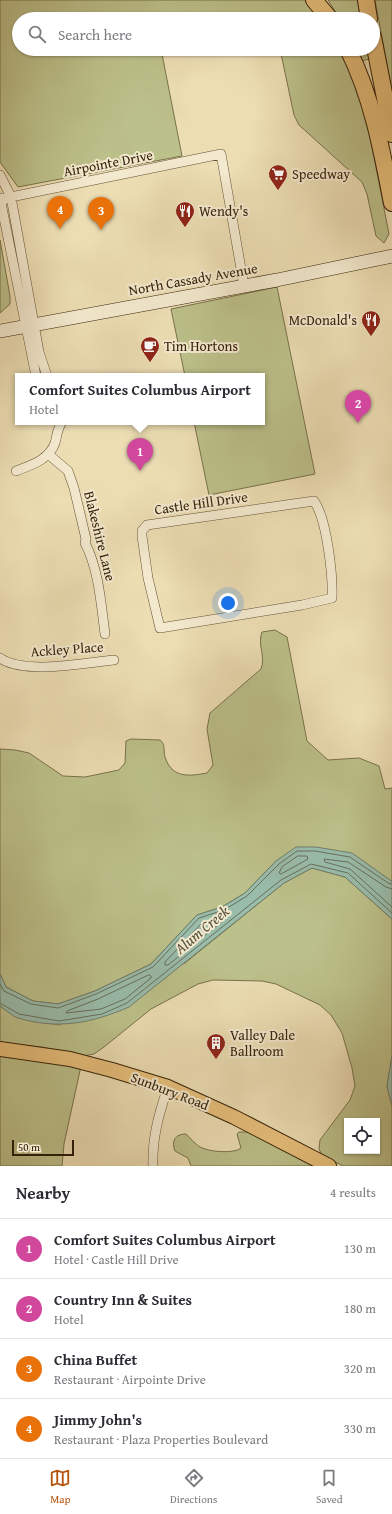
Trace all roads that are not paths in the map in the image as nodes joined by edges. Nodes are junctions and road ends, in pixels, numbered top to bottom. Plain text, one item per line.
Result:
1 (314, 0) edge
2 (319, 0) edge
3 (366, 0) edge
4 (325, 12) edge
5 (327, 12) edge
6 (368, 12) edge
7 (351, 56) edge
8 (377, 56) edge
9 (392, 129) edge
10 (0, 175) edge
11 (11, 197) junction
12 (0, 199) edge
13 (392, 204) edge
14 (392, 256) edge
15 (244, 286) junction
16 (30, 325) junction
17 (0, 331) edge
18 (36, 373) edge
19 (46, 373) edge
20 (58, 425) edge
21 (48, 454) junction
22 (16, 471) dead end
23 (332, 598) joint
24 (105, 634) dead end
25 (0, 658) edge
26 (114, 660) dead end
27 (0, 1049) edge
28 (168, 1087) junction
29 (153, 1166) edge
30 (329, 1166) edge

1 - 4 highway
2 - 5 highway
3 - 6 highway
7 - 13 highway
8 - 9 highway
10 - 11 street
11 - 12 street, Airpointe Drive
11 - 15 street, Airpointe Drive
11 - 16 street
12 - 16 street
14 - 15 main road, North Cassady Avenue
15 - 16 main road, North Cassady Avenue
16 - 17 main road, North Cassady Avenue
16 - 18 street
16 - 19 street
20 - 21 street
21 - 22 street
21 - 24 street, Blakeshire Lane
23 - 23 street, Castle Hill Drive
25 - 26 street, Ackley Place
27 - 28 main road, Sunbury Road
28 - 29 street
28 - 30 main road, Sunbury Road

